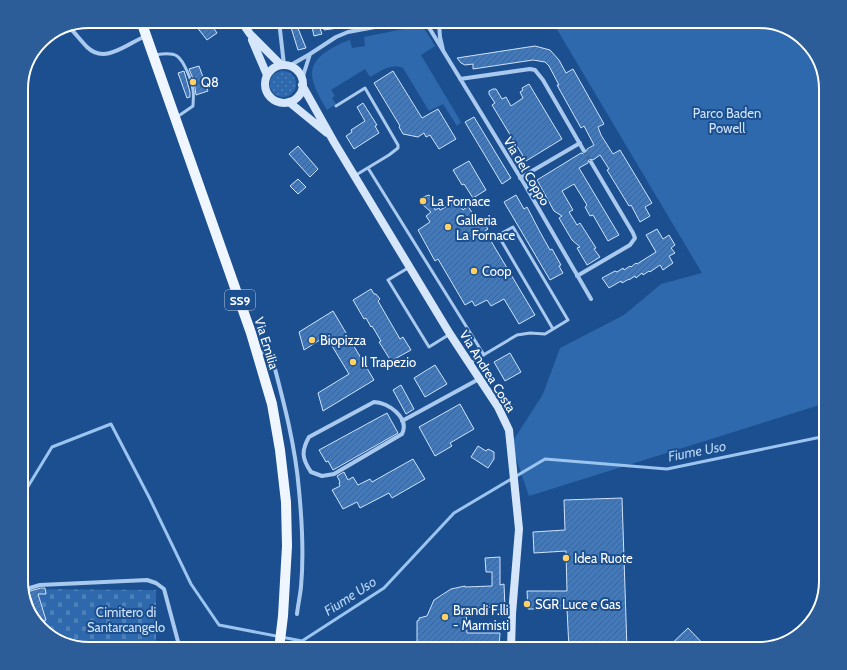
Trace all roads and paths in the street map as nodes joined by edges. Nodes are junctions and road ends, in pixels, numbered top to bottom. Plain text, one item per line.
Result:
1 (143, 28) edge
2 (246, 28) edge
3 (280, 28) edge
4 (369, 28) edge
5 (429, 28) edge
6 (440, 28) edge
7 (72, 31) edge
8 (250, 34) junction
9 (146, 36) junction
10 (310, 54) junction
11 (444, 54) junction
12 (153, 55) junction
13 (285, 65) junction
14 (267, 75) junction
15 (460, 79) junction
16 (302, 82) junction
17 (289, 102) junction
18 (336, 106) dead end
19 (175, 118) junction
20 (331, 136) junction
21 (580, 143) junction
22 (584, 151) tunnel mouth
23 (590, 162) tunnel mouth
24 (368, 168) junction
25 (355, 176) junction
26 (520, 178) junction
27 (410, 267) junction
28 (577, 276) junction
29 (591, 299) dead end
30 (553, 329) junction
31 (450, 334) junction
32 (257, 354) junction
33 (484, 354) junction
34 (470, 363) junction
35 (480, 379) junction
36 (402, 421) junction
37 (29, 588) edge
38 (297, 614) dead end
39 (178, 642) edge
40 (280, 642) edge
41 (511, 642) edge

1 - 9 main road, Via Emilia / SS9
2 - 8 street
3 - 13 street
4 - 10 street
5 - 11 street, Via del Coppo
6 - 11 street, Via del Coppo
7 - 9 street
8 - 13 street
8 - 14 street
9 - 12 main road, Via Emilia / SS9
10 - 13 street
10 - 16 street
11 - 15 street, Via del Coppo
12 - 19 main road, Via Emilia / SS9
12 - 19 lane
13 - 14 street
13 - 16 street
14 - 17 street
15 - 21 street
15 - 26 street, Via del Coppo
16 - 17 street
16 - 20 street, Via Andrea Costa
17 - 20 street, Via Andrea Costa
18 - 24 lane
19 - 32 main road, Via Emilia / SS9
20 - 25 street, Via Andrea Costa
21 - 22 street
21 - 26 street
23 - 28 street
24 - 25 lane
24 - 33 lane
25 - 27 street, Via Andrea Costa
26 - 28 street, Via del Coppo
27 - 31 street, Via Andrea Costa
27 - 31 lane
28 - 29 street, Via del Coppo
30 - 30 lane
30 - 33 lane
31 - 34 street, Via Andrea Costa
32 - 38 street
32 - 40 main road, Via Emilia / SS9
33 - 34 lane
34 - 35 street, Via Andrea Costa
35 - 36 street
35 - 41 street, Via Andrea Costa
36 - 36 street
37 - 39 street

